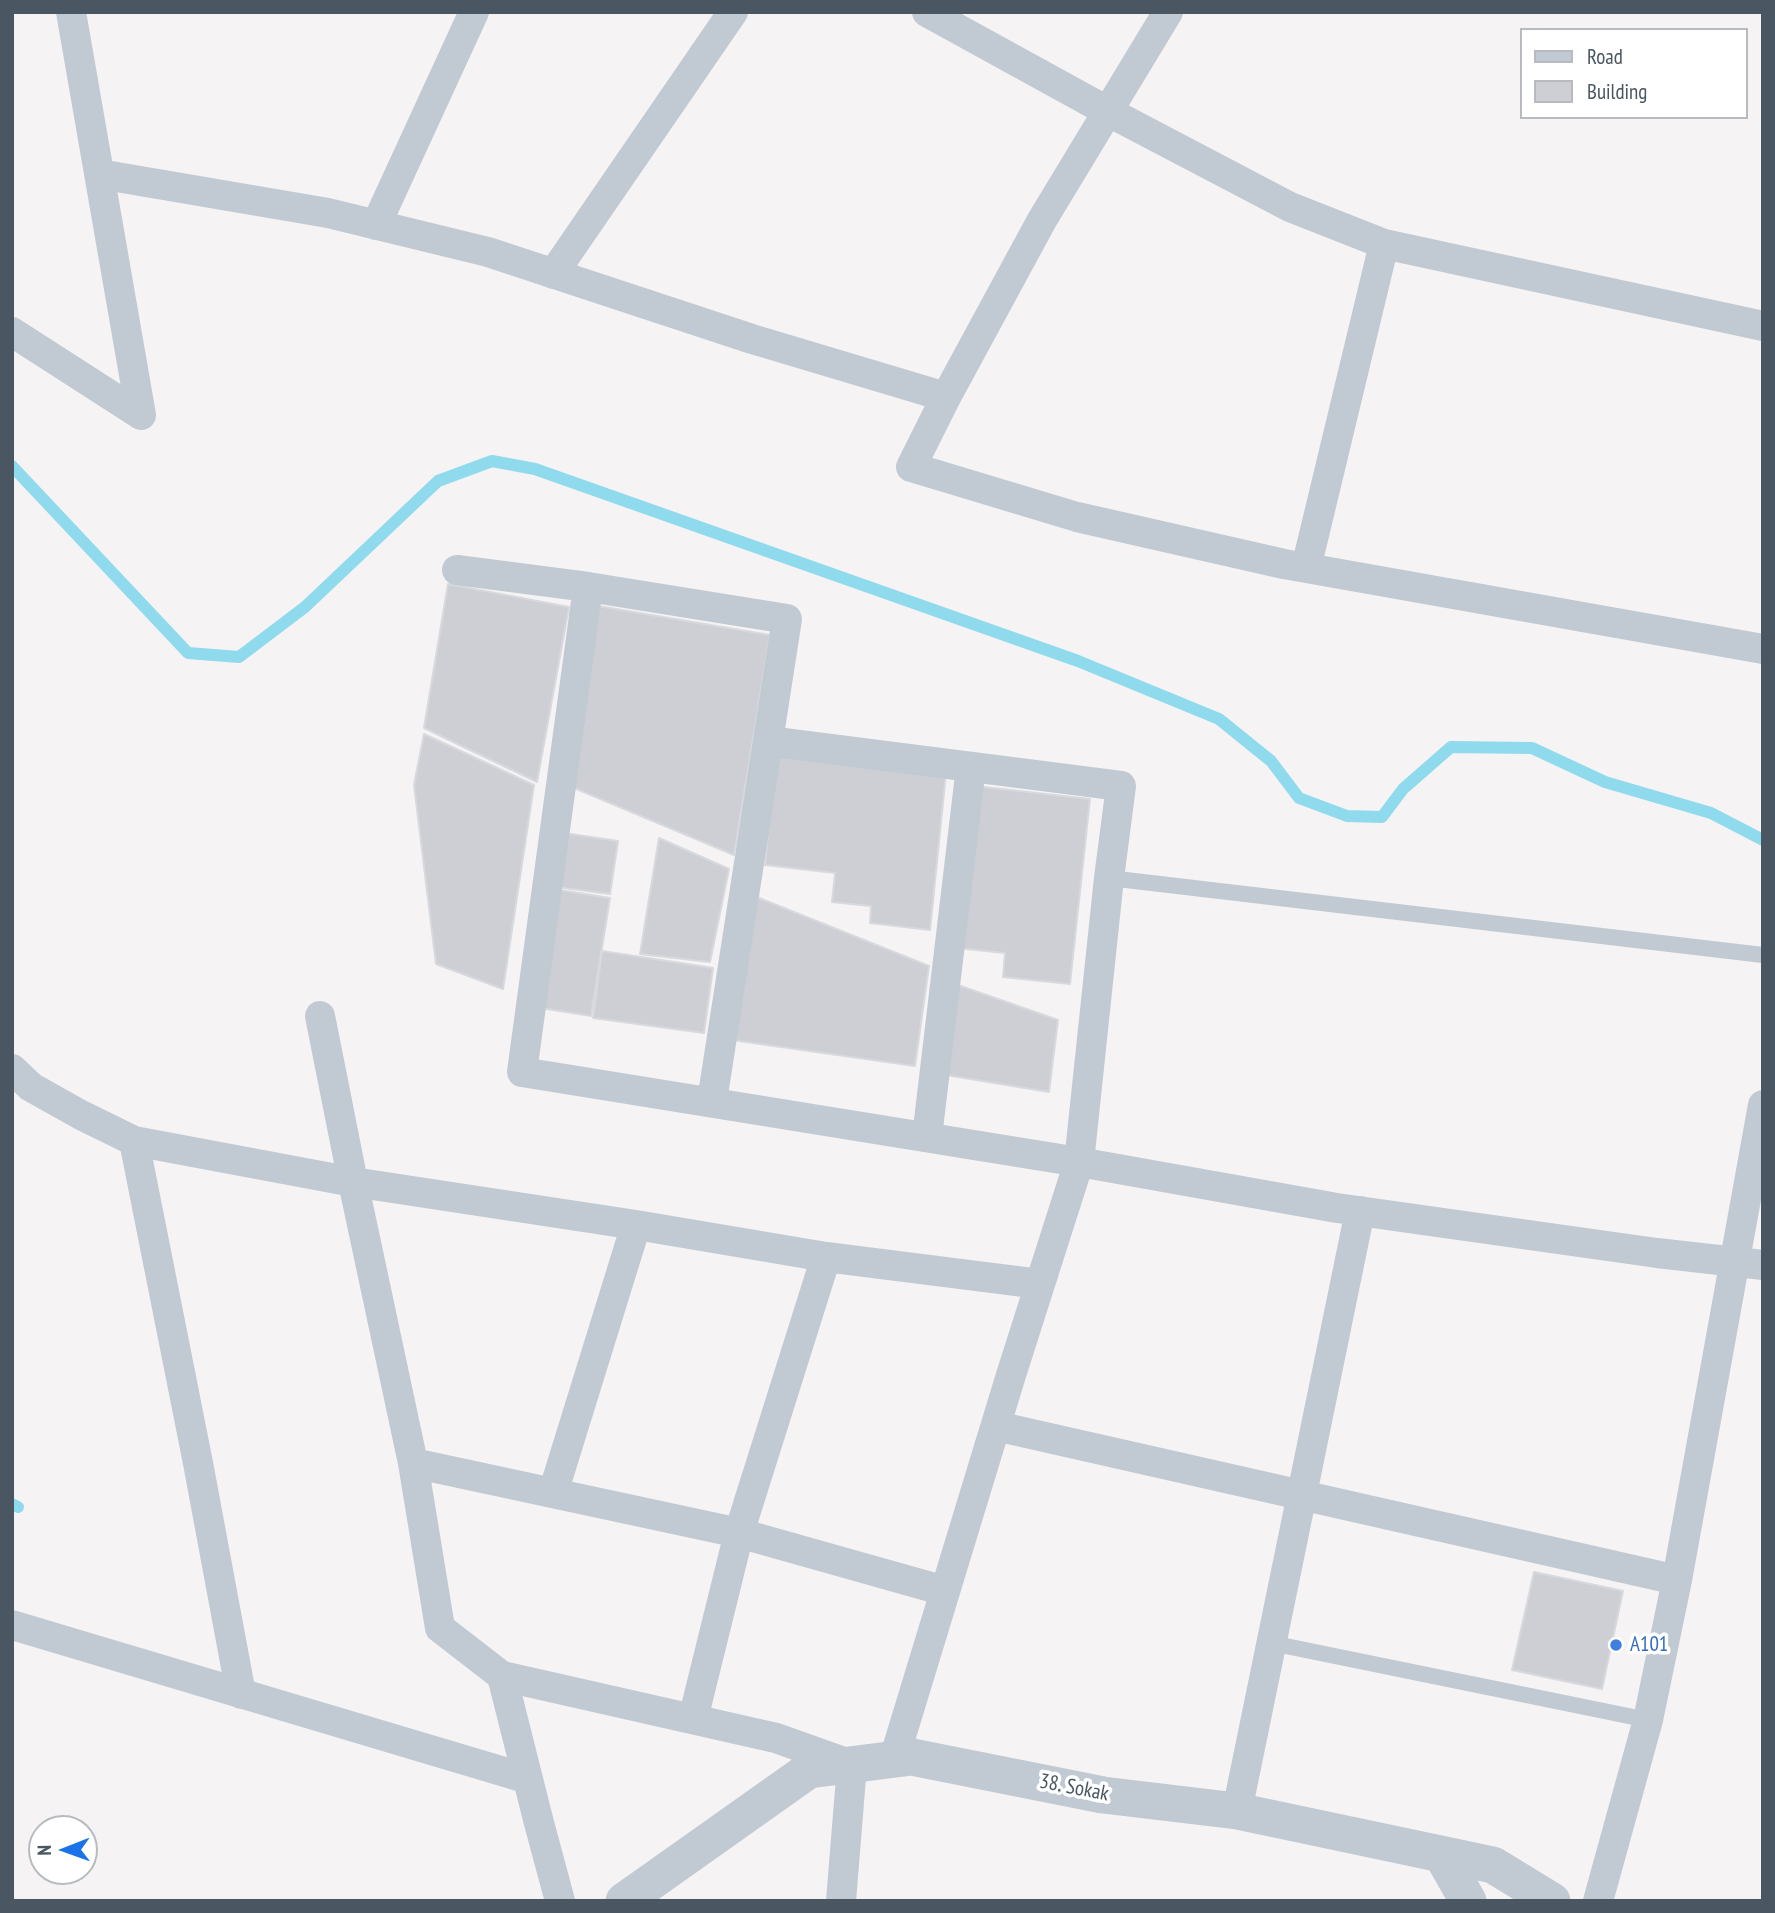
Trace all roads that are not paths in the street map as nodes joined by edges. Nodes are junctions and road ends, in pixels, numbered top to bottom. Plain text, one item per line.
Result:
1 (71, 12) edge
2 (474, 12) edge
3 (733, 12) edge
4 (927, 12) edge
5 (1168, 12) edge
6 (1107, 111) junction
7 (99, 174) junction
8 (376, 225) junction
9 (1384, 244) junction
10 (553, 274) junction
11 (1763, 326) edge
12 (12, 332) edge
13 (946, 397) junction
14 (1306, 568) junction
15 (457, 570) dead end
16 (588, 587) junction
17 (1763, 649) edge
18 (768, 741) junction
19 (971, 767) junction
20 (1109, 878) junction
21 (1763, 955) edge
22 (320, 1016) dead end
23 (12, 1069) edge
24 (712, 1101) junction
25 (1763, 1105) edge
26 (927, 1137) junction
27 (134, 1141) junction
28 (1079, 1162) junction
29 (353, 1182) junction
30 (1360, 1211) junction
31 (636, 1225) junction
32 (826, 1257) junction
33 (1749, 1264) edge
34 (1040, 1284) junction
35 (996, 1426) junction
36 (413, 1463) junction
37 (554, 1493) junction
38 (1301, 1495) junction
39 (739, 1533) junction
40 (1677, 1580) junction
41 (945, 1591) junction
42 (12, 1625) edge
43 (1271, 1643) junction
44 (502, 1676) junction
45 (241, 1693) junction
46 (693, 1719) junction
47 (1648, 1720) junction
48 (894, 1759) junction
49 (852, 1765) junction
50 (528, 1779) junction
51 (1237, 1811) junction
52 (1442, 1855) junction
53 (561, 1901) edge
54 (624, 1901) edge
55 (841, 1901) edge
56 (1468, 1901) edge
57 (1552, 1901) edge
58 (1598, 1901) edge

1 - 7 street
2 - 8 street
3 - 10 street
4 - 6 street
5 - 6 street
6 - 9 street
6 - 13 street
7 - 8 street
7 - 12 street
8 - 10 street
9 - 11 street
9 - 14 street
10 - 13 street
13 - 14 street
14 - 17 street
15 - 16 street
16 - 18 street
16 - 24 street
18 - 19 street
18 - 24 street
19 - 20 street
19 - 26 street
20 - 21 lane
20 - 28 street
22 - 29 street
23 - 27 street
24 - 26 street
25 - 33 street
26 - 28 street
27 - 29 street
27 - 45 street
28 - 30 street
28 - 34 street
29 - 31 street
29 - 36 street
30 - 33 street
30 - 38 street
31 - 32 street
31 - 37 street
32 - 34 street
32 - 39 street
33 - 40 street
34 - 35 street
35 - 38 street
35 - 41 street
36 - 37 street
36 - 44 street
37 - 39 street
38 - 40 street
38 - 43 street
39 - 41 street
39 - 46 street
40 - 47 street
41 - 48 street
42 - 45 street
43 - 47 lane
43 - 51 street
44 - 46 street
44 - 50 street
45 - 50 street
46 - 49 street
47 - 58 street
48 - 49 street, 38. Sokak
48 - 51 street, 38. Sokak
49 - 54 street, 38. Sokak
49 - 55 street
50 - 53 street
51 - 52 street, 38. Sokak
52 - 56 street
52 - 57 street, 38. Sokak

